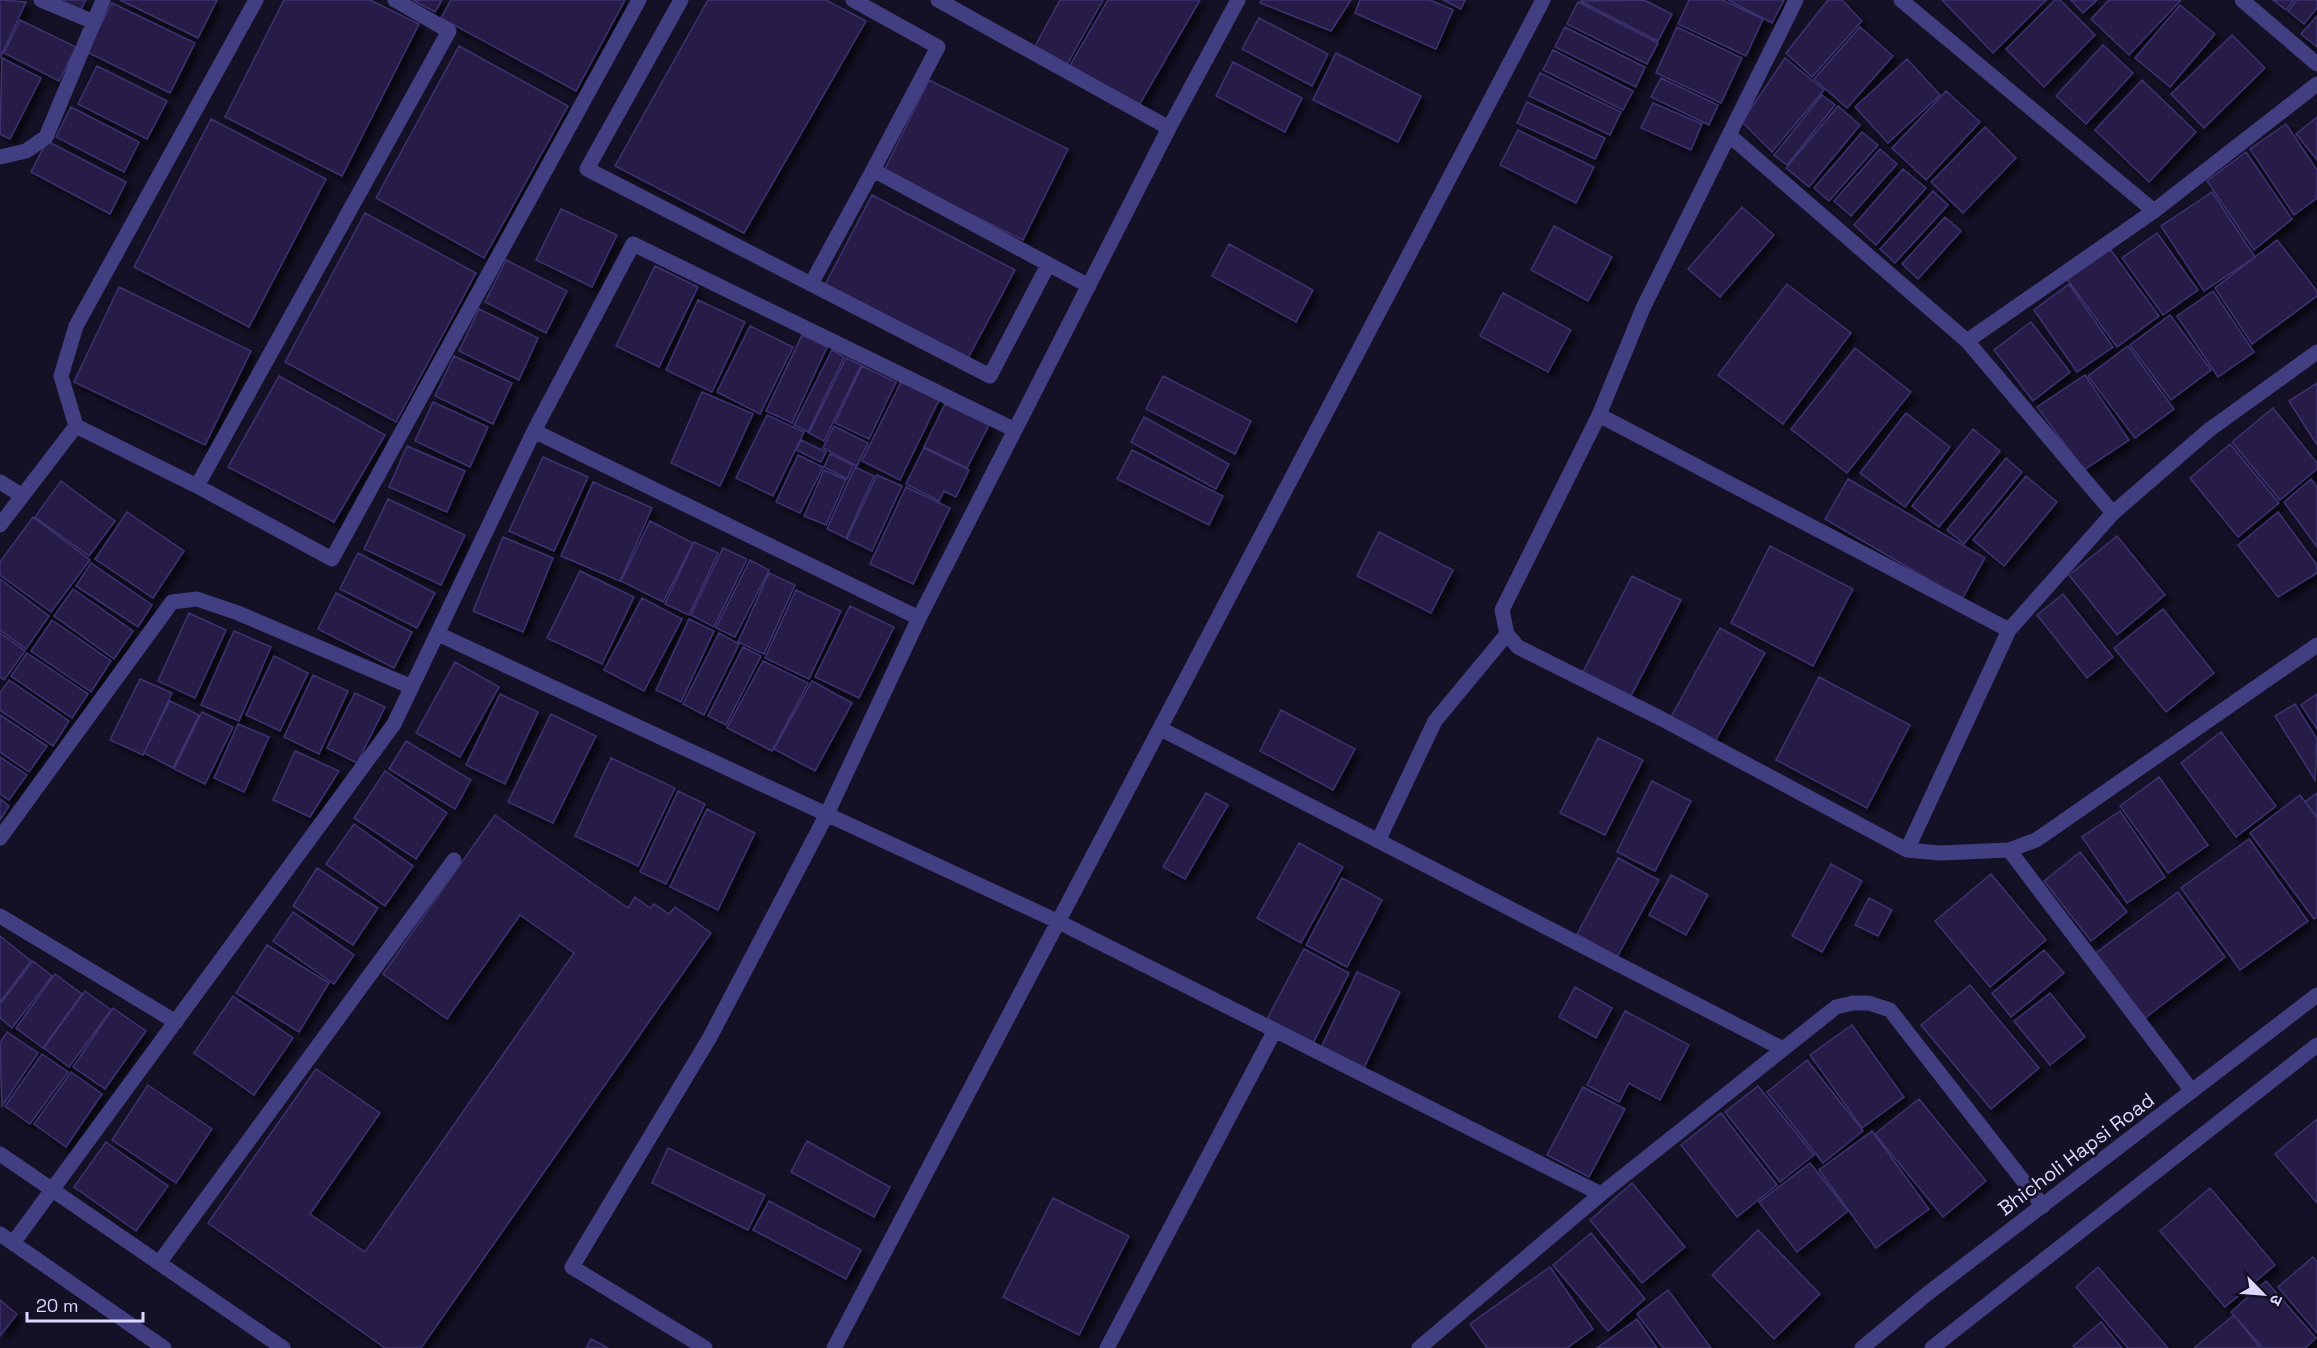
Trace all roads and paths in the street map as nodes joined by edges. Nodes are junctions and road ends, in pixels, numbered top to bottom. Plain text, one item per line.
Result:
1 (42, 0) edge
2 (103, 0) edge
3 (256, 0) edge
4 (395, 0) edge
5 (639, 0) edge
6 (681, 0) edge
7 (853, 0) edge
8 (938, 0) edge
9 (1238, 0) edge
10 (1543, 0) edge
11 (1796, 0) edge
12 (1901, 0) edge
13 (2242, 0) edge
14 (94, 22) junction
15 (2317, 64) edge
16 (2317, 84) edge
17 (1169, 128) junction
18 (1729, 135) junction
19 (0, 157) edge
20 (873, 170) junction
21 (2154, 211) junction
22 (1048, 265) junction
23 (811, 284) junction
24 (1089, 286) junction
25 (1967, 341) junction
26 (2317, 352) edge
27 (1599, 416) junction
28 (76, 426) junction
29 (1015, 430) junction
30 (534, 431) junction
31 (0, 482) edge
32 (197, 486) junction
33 (21, 495) junction
34 (2113, 513) junction
35 (0, 525) edge
36 (919, 618) junction
37 (2009, 630) junction
38 (438, 634) junction
39 (1508, 634) junction
40 (2317, 645) edge
41 (412, 687) junction
42 (1161, 729) junction
43 (827, 814) junction
44 (0, 838) edge
45 (1378, 841) junction
46 (1907, 849) junction
47 (2009, 850) junction
48 (454, 860) dead end
49 (0, 916) edge
50 (1059, 922) junction
51 (2317, 995) edge
52 (176, 1022) junction
53 (1275, 1030) junction
54 (2317, 1045) edge
55 (1783, 1049) junction
56 (2192, 1091) junction
57 (0, 1154) edge
58 (52, 1190) junction
59 (1601, 1194) junction
60 (2043, 1206) junction
61 (0, 1234) edge
62 (13, 1243) junction
63 (159, 1263) junction
64 (164, 1348) edge
65 (283, 1348) edge
66 (705, 1348) edge
67 (834, 1348) edge
68 (1107, 1348) edge
69 (1419, 1348) edge
70 (1862, 1348) edge
71 (1932, 1348) edge

1 - 14 street
2 - 14 street
3 - 28 street
4 - 32 street
5 - 32 street
6 - 23 street
7 - 20 street
8 - 17 street
9 - 17 street
10 - 42 street
11 - 18 street
12 - 21 street
13 - 15 street
14 - 19 street
16 - 21 street
17 - 24 street
18 - 25 street
18 - 27 street
20 - 22 street
20 - 23 street
21 - 25 street
22 - 23 street
22 - 24 street
24 - 29 street
25 - 34 street
26 - 34 street
27 - 37 street
27 - 39 street
28 - 32 street
28 - 33 street
29 - 30 street
29 - 36 street
30 - 36 street
30 - 38 street
31 - 33 street
33 - 35 street
34 - 37 street
36 - 43 street
37 - 46 street
38 - 41 street
38 - 43 street
39 - 45 street
39 - 46 street
40 - 47 street
41 - 44 street
41 - 52 street
42 - 45 street
42 - 50 street
43 - 50 street
43 - 66 street
45 - 55 street
46 - 47 street
47 - 56 street
48 - 63 street
49 - 52 street
50 - 53 street
50 - 67 street
51 - 56 street, Bhicholi Hapsi Road
52 - 58 street
53 - 59 street
53 - 68 street
54 - 71 street
55 - 59 street
55 - 60 street
56 - 60 street, Bhicholi Hapsi Road
57 - 58 street
58 - 62 street
58 - 63 street
59 - 69 street
60 - 70 street, Bhicholi Hapsi Road
61 - 62 street
62 - 64 street
63 - 65 street

